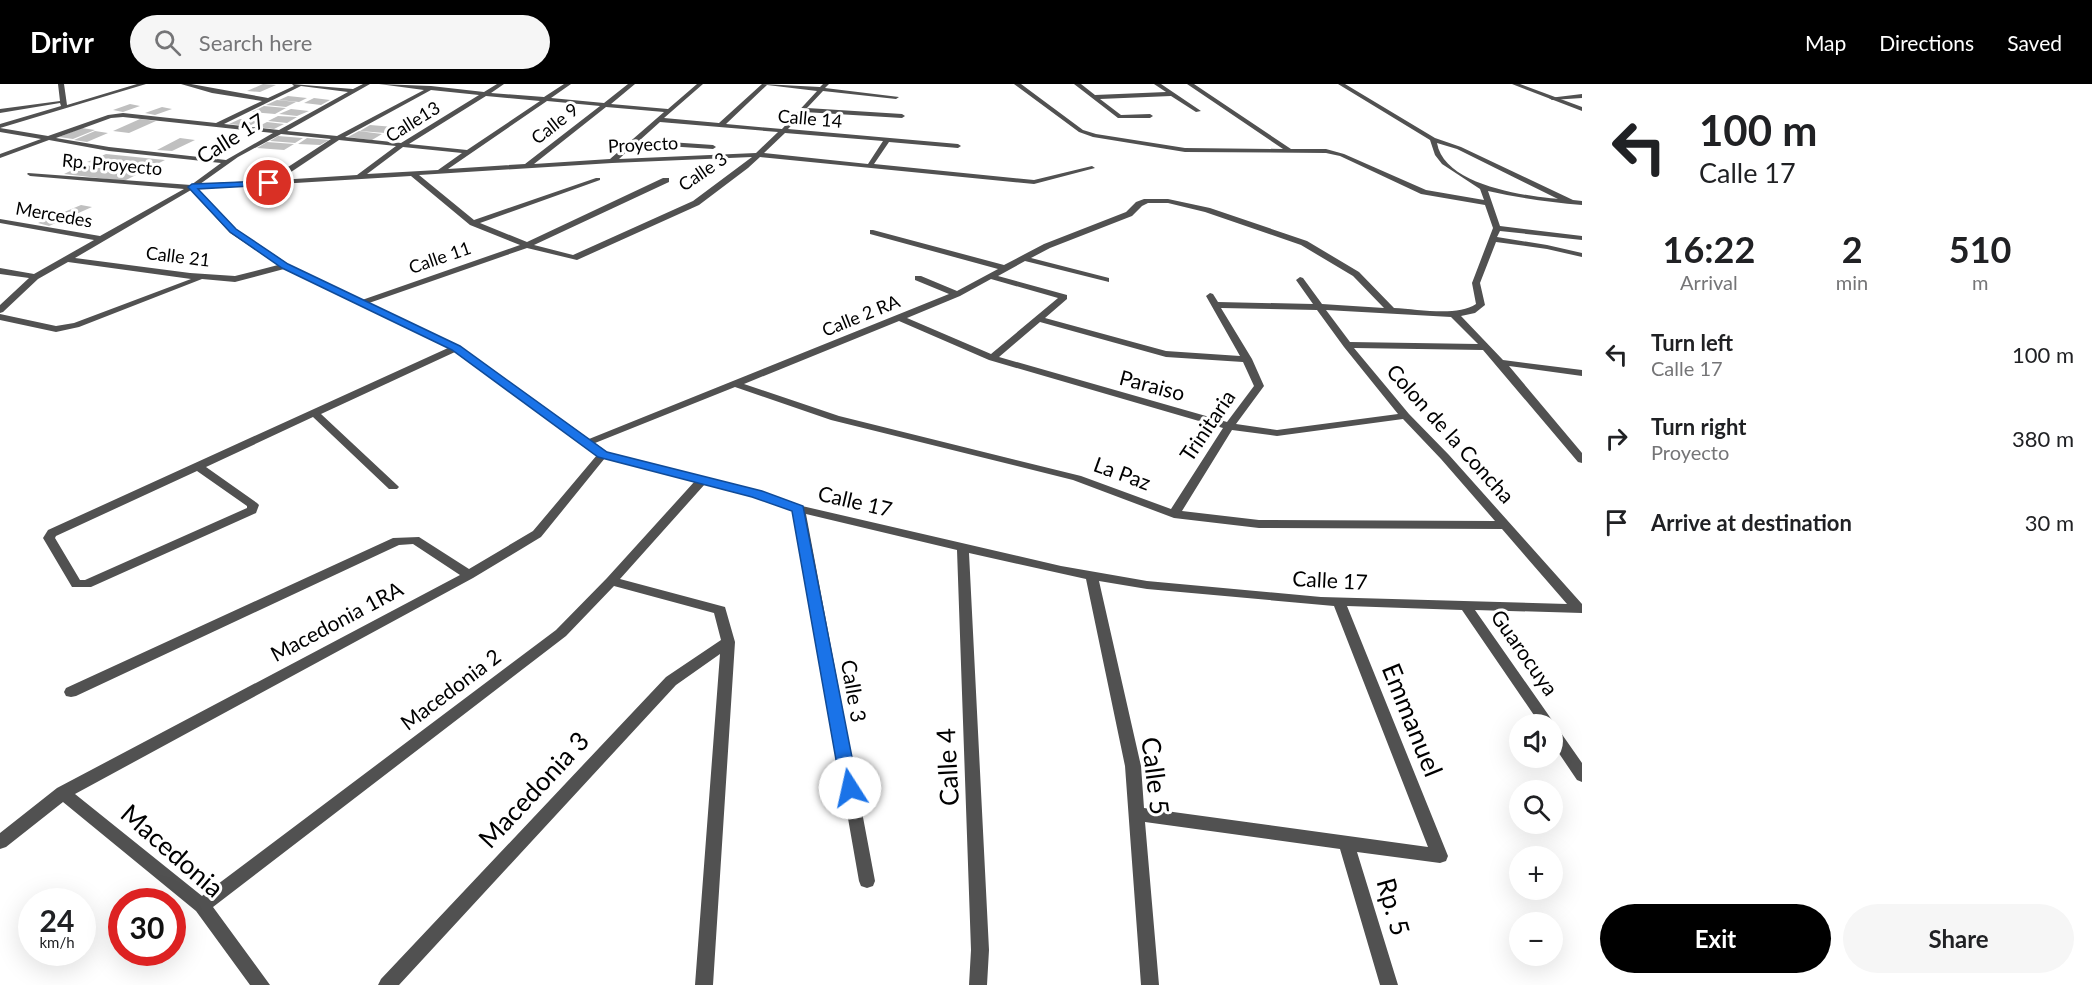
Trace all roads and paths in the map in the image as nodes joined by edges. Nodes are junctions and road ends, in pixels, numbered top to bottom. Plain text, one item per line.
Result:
1 (61, 84) edge
2 (143, 84) edge
3 (184, 84) edge
4 (297, 84) edge
5 (368, 84) edge
6 (382, 84) edge
7 (437, 84) edge
8 (501, 84) edge
9 (568, 84) edge
10 (632, 84) edge
11 (700, 84) edge
12 (767, 84) edge
13 (1017, 84) edge
14 (1077, 84) edge
15 (1157, 84) edge
16 (1190, 84) edge
17 (1341, 84) edge
18 (1515, 84) edge
19 (824, 87) edge
20 (430, 88) junction
21 (354, 91) junction
22 (487, 94) junction
23 (1171, 94) junction
24 (1582, 96) edge
25 (896, 97) dead end
26 (1095, 97) junction
27 (1552, 98) junction
28 (269, 100) junction
29 (544, 100) junction
30 (64, 104) junction
31 (603, 105) junction
32 (1582, 109) edge
33 (804, 110) junction
34 (0, 111) edge
35 (669, 111) junction
36 (1198, 111) dead end
37 (902, 116) dead end
38 (1150, 116) dead end
39 (660, 120) junction
40 (721, 125) junction
41 (216, 126) junction
42 (0, 128) edge
43 (783, 131) junction
44 (278, 132) junction
45 (48, 139) junction
46 (336, 139) junction
47 (1433, 139) junction
48 (887, 140) junction
49 (634, 142) junction
50 (402, 145) junction
51 (958, 146) dead end
52 (713, 147) dead end
53 (1289, 150) junction
54 (467, 152) junction
55 (759, 155) junction
56 (0, 156) edge
57 (612, 161) junction
58 (226, 162) junction
59 (870, 165) junction
60 (526, 166) junction
61 (1092, 168) dead end
62 (438, 172) junction
63 (30, 174) dead end
64 (413, 174) junction
65 (357, 178) junction
66 (598, 179) dead end
67 (666, 180) dead end
68 (269, 183) junction
69 (192, 187) junction
70 (1483, 188) junction
71 (1488, 203) junction
72 (1573, 203) junction
73 (1582, 203) edge
74 (0, 220) edge
75 (473, 223) junction
76 (1497, 228) junction
77 (873, 232) dead end
78 (1582, 238) edge
79 (103, 239) junction
80 (1494, 239) junction
81 (527, 245) junction
82 (1582, 255) edge
83 (1023, 258) junction
84 (67, 259) junction
85 (285, 266) junction
86 (1004, 268) junction
87 (0, 271) edge
88 (990, 276) junction
89 (202, 277) junction
90 (35, 278) junction
91 (918, 278) dead end
92 (1106, 280) dead end
93 (1300, 280) dead end
94 (957, 294) junction
95 (364, 302) junction
96 (1320, 307) junction
97 (0, 310) edge
98 (1391, 310) junction
99 (1454, 314) junction
100 (0, 317) edge
101 (899, 318) junction
102 (1039, 319) junction
103 (1347, 345) junction
104 (1486, 347) junction
105 (456, 348) junction
106 (992, 358) junction
107 (1247, 359) junction
108 (1500, 362) junction
109 (1582, 373) edge
110 (735, 384) junction
111 (314, 413) junction
112 (1405, 416) junction
113 (1229, 426) junction
114 (587, 443) junction
115 (603, 454) junction
116 (1582, 460) edge
117 (197, 466) junction
118 (701, 481) junction
119 (393, 487) dead end
120 (799, 508) junction
121 (1174, 514) junction
122 (1506, 525) junction
123 (963, 547) junction
124 (469, 575) junction
125 (1092, 576) junction
126 (611, 581) junction
127 (1339, 602) junction
128 (1465, 605) junction
129 (1580, 608) edge
130 (728, 642) junction
131 (71, 692) dead end
132 (1541, 714) edge
133 (1563, 747) edge
134 (1582, 776) edge
135 (63, 793) junction
136 (1137, 814) junction
137 (0, 842) edge
138 (1347, 844) junction
139 (867, 881) dead end
140 (202, 906) junction
141 (261, 985) edge
142 (387, 985) edge
143 (704, 985) edge
144 (978, 985) edge
145 (1150, 985) edge
146 (1389, 985) edge

1 - 30 street
2 - 30 street
3 - 28 street
4 - 21 street
4 - 28 street
5 - 21 street, Calle 17
6 - 20 street
7 - 20 street
8 - 22 street, Calle13
9 - 29 street
10 - 31 street, Calle 9
11 - 35 street
12 - 19 street
12 - 40 street
13 - 53 street
14 - 26 street
15 - 23 street
16 - 53 street
17 - 47 street
18 - 27 street
19 - 25 street
19 - 33 street, Calle 3
20 - 22 street
20 - 46 street
21 - 44 street, Calle 17
22 - 29 street
22 - 50 street, Calle13
23 - 26 street
23 - 36 street
24 - 27 street
26 - 38 street
27 - 32 street
28 - 41 street
29 - 31 street
29 - 54 street
30 - 34 street
30 - 42 street
31 - 35 street
31 - 60 street, Calle 9
33 - 37 street
33 - 43 street, Calle 3
35 - 39 street
39 - 40 street, Calle 14
39 - 49 street
40 - 43 street, Calle 14
41 - 44 street
41 - 45 street
42 - 45 street
43 - 48 street, Calle 14
43 - 55 street, Calle 3
44 - 46 street
44 - 58 street, Calle 17
45 - 56 street
45 - 58 street
46 - 50 street
46 - 68 street
47 - 70 street
47 - 72 street
48 - 51 street, Calle 14
48 - 59 street
49 - 52 street
49 - 57 street
50 - 54 street
50 - 65 street, Calle13
53 - 71 street
54 - 62 street
55 - 57 street, Proyecto
55 - 59 street, Proyecto
55 - 81 street, Calle 3
57 - 60 street, Proyecto
58 - 69 street, Calle 17
59 - 61 street, Proyecto
60 - 62 street, Proyecto
62 - 64 street, Proyecto
63 - 69 street, Rp. Proyecto
64 - 65 street, Proyecto
64 - 75 street
65 - 68 street, Proyecto
66 - 75 street
67 - 81 street, Calle 11
68 - 69 street, Proyecto
69 - 79 street
69 - 85 street, Calle 17
70 - 71 street
70 - 72 street
71 - 76 street
72 - 73 street
74 - 79 street, Mercedes
75 - 81 street
76 - 78 street
76 - 80 street
77 - 86 street
79 - 84 street
80 - 82 street
80 - 99 street
81 - 95 street, Calle 11
83 - 86 street, Calle 2 RA
83 - 92 street
83 - 98 street, Calle 2 RA
84 - 89 street, Calle 21
84 - 90 street
85 - 89 street, Calle 21
85 - 95 street, Calle 17
86 - 88 street, Calle 2 RA
87 - 90 street
88 - 94 street, Calle 2 RA
88 - 102 street
89 - 100 street
90 - 97 street
91 - 94 street
93 - 96 street, Colon de la Concha
94 - 101 street, Calle 2 RA
95 - 105 street, Calle 17
96 - 98 street
96 - 103 street, Colon de la Concha
96 - 107 street, Trinitaria
98 - 99 street
99 - 104 street
101 - 106 street, Paraiso
101 - 110 street, Calle 2 RA
102 - 106 street
102 - 107 street
103 - 104 street
103 - 112 street, Colon de la Concha
104 - 108 street
105 - 111 street
105 - 114 street, Calle 17
106 - 113 street, Paraiso
107 - 113 street, Trinitaria
108 - 109 street
108 - 116 street
110 - 114 street, Calle 2 RA
110 - 121 street, La Paz
111 - 117 street
111 - 119 street
112 - 113 street, Paraiso
112 - 122 street, Colon de la Concha
113 - 121 street, Trinitaria
114 - 115 street, Calle 17
115 - 118 street, Calle 17
115 - 124 street, Macedonia 1RA
117 - 117 street
118 - 120 street, Calle 17
118 - 126 street, Macedonia 2
120 - 123 street, Calle 17
120 - 139 street, Calle 3
121 - 122 street, La Paz
122 - 129 street, Colon de la Concha
123 - 125 street, Calle 17
123 - 144 street, Calle 4
124 - 131 street
124 - 135 street, Macedonia 1RA
125 - 127 street, Calle 17
125 - 136 street, Calle 5
126 - 130 street
126 - 140 street, Macedonia 2
127 - 128 street, Calle 17
127 - 138 street, Emmanuel
128 - 129 street, Calle 17
128 - 132 street, Guarocuya
130 - 142 street, Macedonia 3
130 - 143 street
133 - 134 street, Guarocuya
135 - 137 street, Macedonia 1RA
135 - 140 street, Macedonia
136 - 138 street
136 - 145 street, Calle 5
138 - 146 street, Rp. 5
140 - 141 street, Macedonia

